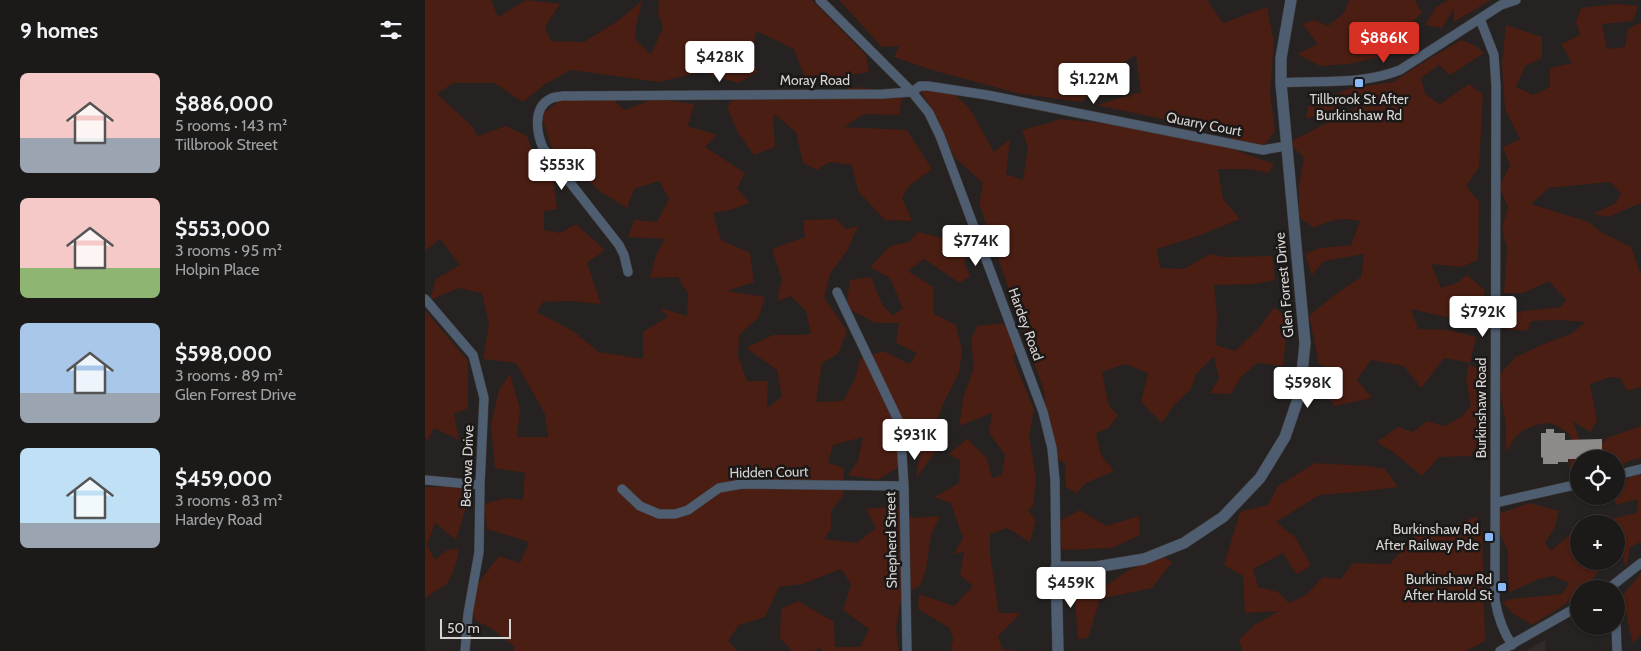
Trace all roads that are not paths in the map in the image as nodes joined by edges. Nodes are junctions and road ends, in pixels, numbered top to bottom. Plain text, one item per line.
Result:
1 (821, 0) edge
2 (1291, 0) edge
3 (1516, 0) edge
4 (1480, 19) junction
5 (1281, 83) junction
6 (912, 92) junction
7 (1286, 146) junction
8 (628, 272) dead end
9 (837, 292) dead end
10 (425, 299) edge
11 (1641, 470) edge
12 (1625, 473) edge
13 (425, 480) edge
14 (480, 485) junction
15 (904, 486) junction
16 (1570, 486) edge
17 (622, 488) dead end
18 (1495, 503) junction
19 (1641, 563) edge
20 (1056, 567) junction
21 (1619, 580) edge
22 (1570, 611) edge
23 (1616, 635) edge
24 (1512, 645) junction
25 (465, 651) edge
26 (907, 651) edge
27 (1058, 651) edge
28 (1500, 651) edge
29 (1617, 651) edge

1 - 6 street, Hardey Road
2 - 5 street, Glen Forrest Drive
3 - 4 street
4 - 5 street
4 - 18 street, Burkinshaw Road
5 - 7 street, Glen Forrest Drive
6 - 7 street, Quarry Court
6 - 8 street, Moray Road
6 - 20 street, Hardey Road
7 - 20 street, Glen Forrest Drive
9 - 15 street, Shepherd Street
10 - 14 street, Benowa Drive
11 - 12 street
13 - 14 street
14 - 25 street, Benowa Drive
15 - 17 street, Hidden Court
15 - 26 street, Shepherd Street
16 - 18 street
18 - 24 street, Burkinshaw Road
19 - 21 street
20 - 27 street, Hardey Road
22 - 24 street
23 - 29 street
24 - 28 street

